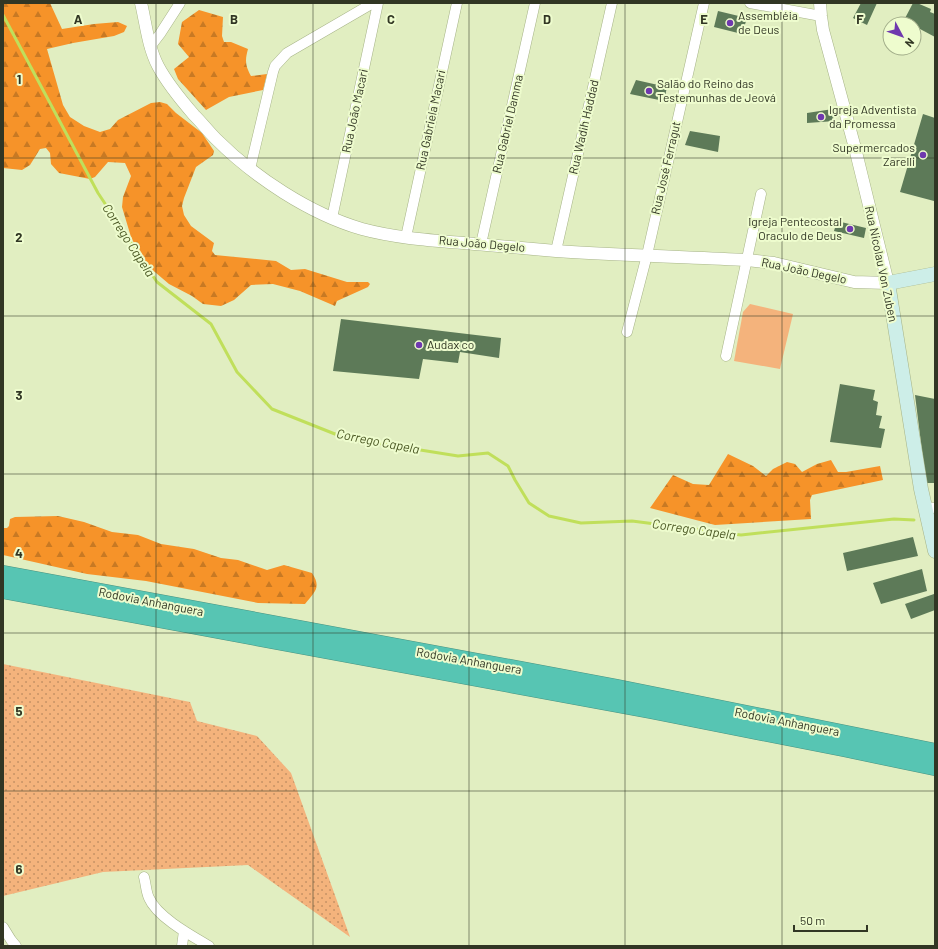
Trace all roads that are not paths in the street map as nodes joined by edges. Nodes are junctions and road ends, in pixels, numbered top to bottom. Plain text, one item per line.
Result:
1 (141, 3) edge
2 (180, 3) edge
3 (373, 3) edge
4 (378, 3) edge
5 (457, 3) edge
6 (535, 3) edge
7 (612, 3) edge
8 (704, 3) edge
9 (750, 3) edge
10 (820, 3) edge
11 (821, 16) junction
12 (150, 47) junction
13 (250, 169) junction
14 (761, 194) dead end
15 (332, 218) junction
16 (406, 237) junction
17 (481, 244) junction
18 (556, 251) junction
19 (646, 255) junction
20 (747, 260) junction
21 (935, 274) edge
22 (888, 282) junction
23 (628, 332) dead end
24 (726, 356) dead end
25 (930, 507) edge
26 (935, 551) edge
27 (3, 574) edge
28 (3, 590) edge
29 (901, 745) junction
30 (935, 747) edge
31 (935, 752) edge
32 (935, 767) edge
33 (144, 877) dead end
34 (3, 927) edge
35 (184, 931) junction
36 (16, 946) edge
37 (182, 946) edge
38 (209, 946) edge

1 - 12 street, Rua João Degelo
2 - 12 street
3 - 13 street
4 - 15 street, Rua João Macari
5 - 16 street, Rua Gabriela Macari
6 - 17 street, Rua Gabriel Damma
7 - 18 street, Rua Wadih Haddad
8 - 19 street, Rua José Ferragut
9 - 11 street
10 - 11 street, Rua Nicolau Von Zuben
11 - 22 street, Rua Nicolau Von Zuben
12 - 13 street, Rua João Degelo
13 - 15 street, Rua João Degelo
14 - 20 street
15 - 16 street, Rua João Degelo
16 - 17 street, Rua João Degelo
17 - 18 street, Rua João Degelo
18 - 19 street, Rua João Degelo
19 - 20 street, Rua João Degelo
19 - 23 street, Rua José Ferragut
20 - 22 street, Rua João Degelo
20 - 24 street
21 - 22 main road
22 - 25 main road, Rua Nicolau Von Zuben
25 - 26 main road, Rua Nicolau Von Zuben
27 - 29 highway, Rodovia Anhanguera
28 - 32 highway, Rodovia Anhanguera
29 - 30 highway
29 - 31 highway, Rodovia Anhanguera
33 - 35 street
34 - 36 street
35 - 37 street
35 - 38 street

